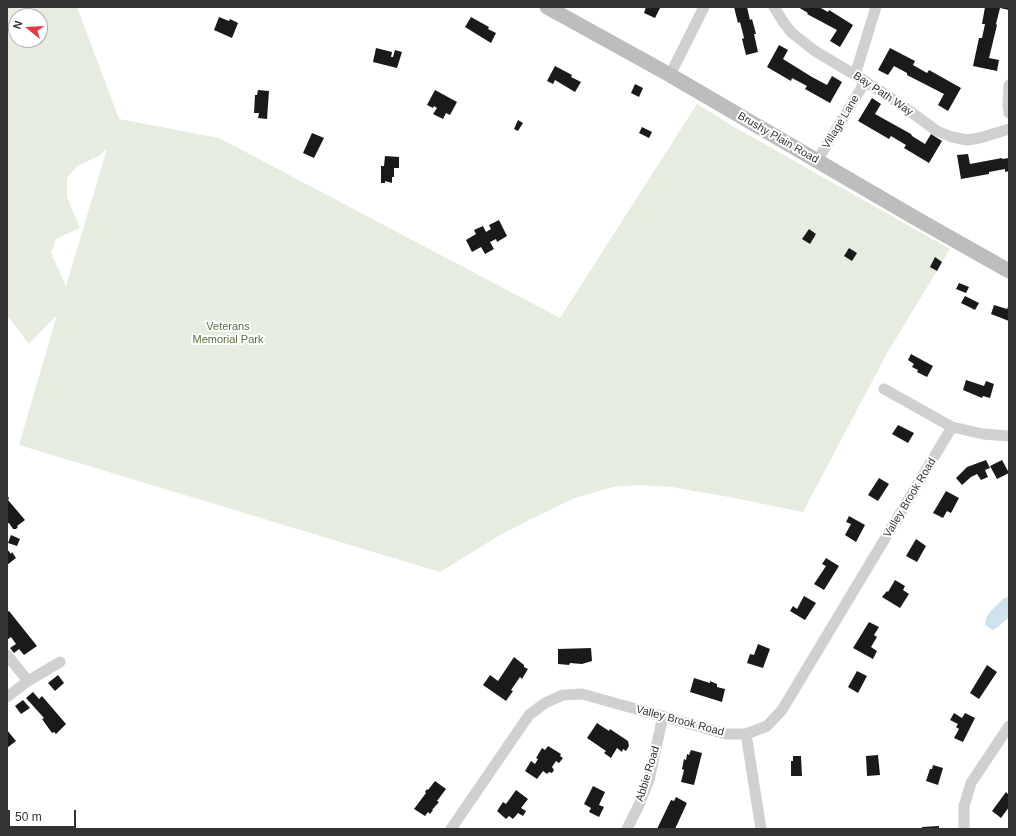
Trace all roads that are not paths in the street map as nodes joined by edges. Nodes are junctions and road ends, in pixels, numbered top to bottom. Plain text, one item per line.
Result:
1 (547, 7) edge
2 (704, 7) edge
3 (774, 7) edge
4 (876, 7) edge
5 (670, 75) junction
6 (855, 75) junction
7 (865, 82) junction
8 (1009, 85) edge
9 (1009, 113) edge
10 (1009, 129) edge
11 (817, 161) junction
12 (1009, 271) edge
13 (884, 389) dead end
14 (952, 427) junction
15 (1009, 436) edge
16 (7, 655) edge
17 (60, 662) dead end
18 (28, 681) junction
19 (7, 697) edge
20 (663, 716) junction
21 (1009, 726) edge
22 (746, 734) junction
23 (451, 829) edge
24 (627, 829) edge
25 (761, 829) edge
26 (964, 829) edge

1 - 5 main road, Brushy Plain Road
2 - 5 street
3 - 6 street, Bay Path Way
4 - 6 street
5 - 11 main road, Brushy Plain Road
6 - 7 street, Bay Path Way
7 - 10 street, Bay Path Way
7 - 11 street, Village Lane
8 - 9 street
11 - 12 main road, Brushy Plain Road
13 - 14 street
14 - 15 street
14 - 22 street, Valley Brook Road
16 - 18 street
17 - 18 street
18 - 19 street
20 - 22 street, Valley Brook Road
20 - 23 street, Valley Brook Road
20 - 24 street, Abbie Road
21 - 26 street
22 - 25 street

